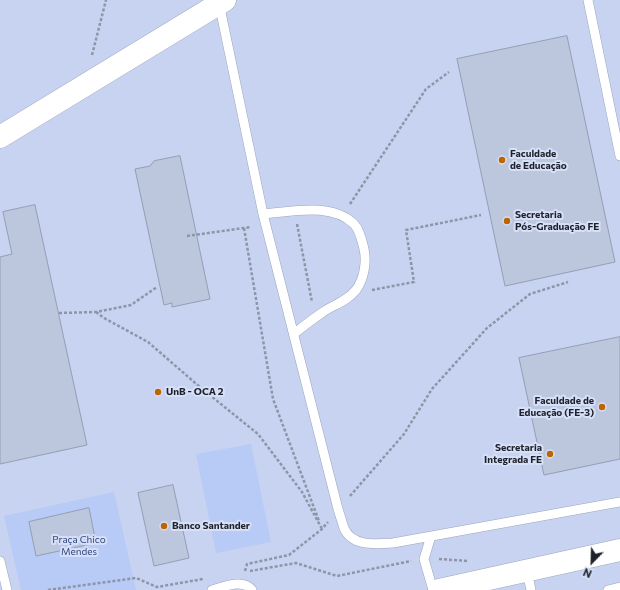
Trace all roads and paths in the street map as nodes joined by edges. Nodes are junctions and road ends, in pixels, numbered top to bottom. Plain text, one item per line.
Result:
1 (106, 0) edge
2 (588, 0) edge
3 (222, 2) edge
4 (91, 61) dead end
5 (449, 72) dead end
6 (0, 137) edge
7 (620, 156) edge
8 (264, 214) junction
9 (481, 215) dead end
10 (347, 219) junction
11 (266, 225) junction
12 (244, 228) junction
13 (187, 236) dead end
14 (568, 282) dead end
15 (157, 287) dead end
16 (350, 295) junction
17 (319, 301) dead end
18 (96, 312) junction
19 (59, 313) dead end
20 (294, 334) junction
21 (620, 502) edge
22 (338, 509) junction
23 (322, 528) junction
24 (431, 536) junction
25 (620, 550) edge
26 (424, 558) junction
27 (0, 561) edge
28 (471, 561) dead end
29 (204, 579) dead end
30 (529, 580) edge
31 (620, 587) edge
32 (7, 590) edge
33 (48, 590) edge
34 (212, 590) edge
35 (252, 590) edge
36 (433, 590) edge
37 (439, 590) edge
38 (608, 590) edge

1 - 4 path
2 - 7 lane
3 - 6 street
3 - 8 lane
5 - 10 path
8 - 10 lane
8 - 11 lane
9 - 16 path
10 - 16 lane
11 - 12 path
11 - 17 path
11 - 20 lane
12 - 13 path
12 - 23 path
14 - 22 path
15 - 18 path
16 - 20 lane
18 - 19 path
18 - 23 path
20 - 22 lane
21 - 24 lane
22 - 23 path
22 - 24 lane
23 - 26 path
24 - 26 lane
25 - 30 street
26 - 28 path
26 - 36 lane
27 - 32 lane
29 - 33 path
30 - 37 street
31 - 38 lane
34 - 35 lane

